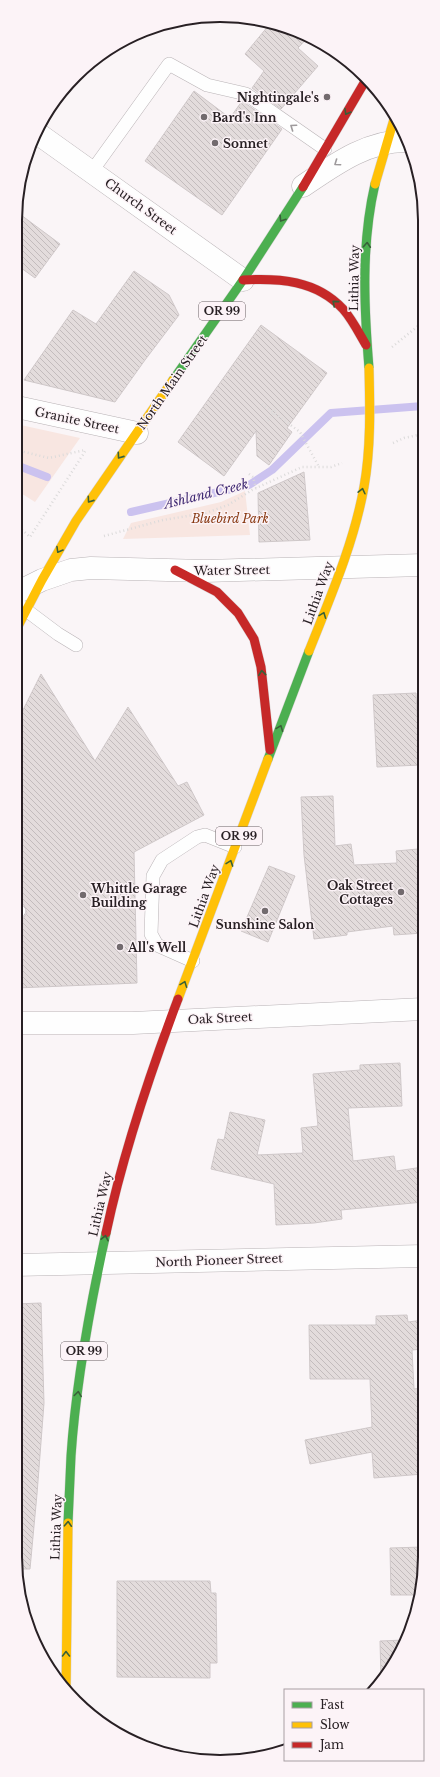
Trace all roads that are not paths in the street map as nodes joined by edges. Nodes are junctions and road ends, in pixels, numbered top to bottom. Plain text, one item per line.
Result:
1 (364, 84) edge
2 (393, 123) edge
3 (41, 135) edge
4 (402, 142) edge
5 (386, 144) junction
6 (325, 149) junction
7 (92, 171) junction
8 (304, 186) junction
9 (243, 280) junction
10 (366, 345) junction
11 (22, 408) edge
12 (137, 433) junction
13 (418, 565) edge
14 (175, 570) junction
15 (42, 580) junction
16 (22, 599) edge
17 (22, 604) edge
18 (76, 645) dead end
19 (270, 753) junction
20 (235, 847) junction
21 (193, 961) junction
22 (418, 1009) edge
23 (170, 1021) junction
24 (22, 1023) edge
25 (418, 1256) edge
26 (100, 1263) junction
27 (22, 1265) edge
28 (66, 1682) edge

1 -> 6 main road, North Main Street / OR 99
2 - 5 main road, Lithia Way / OR 99
3 - 7 street, Church Street
4 - 5 street
5 -> 8 street
10 -> 5 main road, Lithia Way / OR 99
6 -> 7 lane
6 - 8 main road, North Main Street / OR 99
7 - 9 street, Church Street
8 -> 9 main road, North Main Street / OR 99
10 -> 9 main road
9 - 12 main road, North Main Street / OR 99
19 -> 10 main road, Lithia Way / OR 99, bridge
11 - 12 street, Granite Street
12 -> 15 main road, North Main Street / OR 99
13 - 14 street, Water Street
14 - 15 street, Water Street
19 -> 14 main road
15 - 16 street
17 - 18 lane
19 - 20 main road, Lithia Way / OR 99
21 -> 20 main road, Lithia Way / OR 99
20 - 21 lane
23 -> 21 main road, Lithia Way / OR 99
22 - 23 street, Oak Street
23 - 24 street, Oak Street
26 -> 23 main road, Lithia Way / OR 99
25 - 26 street, North Pioneer Street
26 - 27 street, North Pioneer Street
28 -> 26 main road, Lithia Way / OR 99

